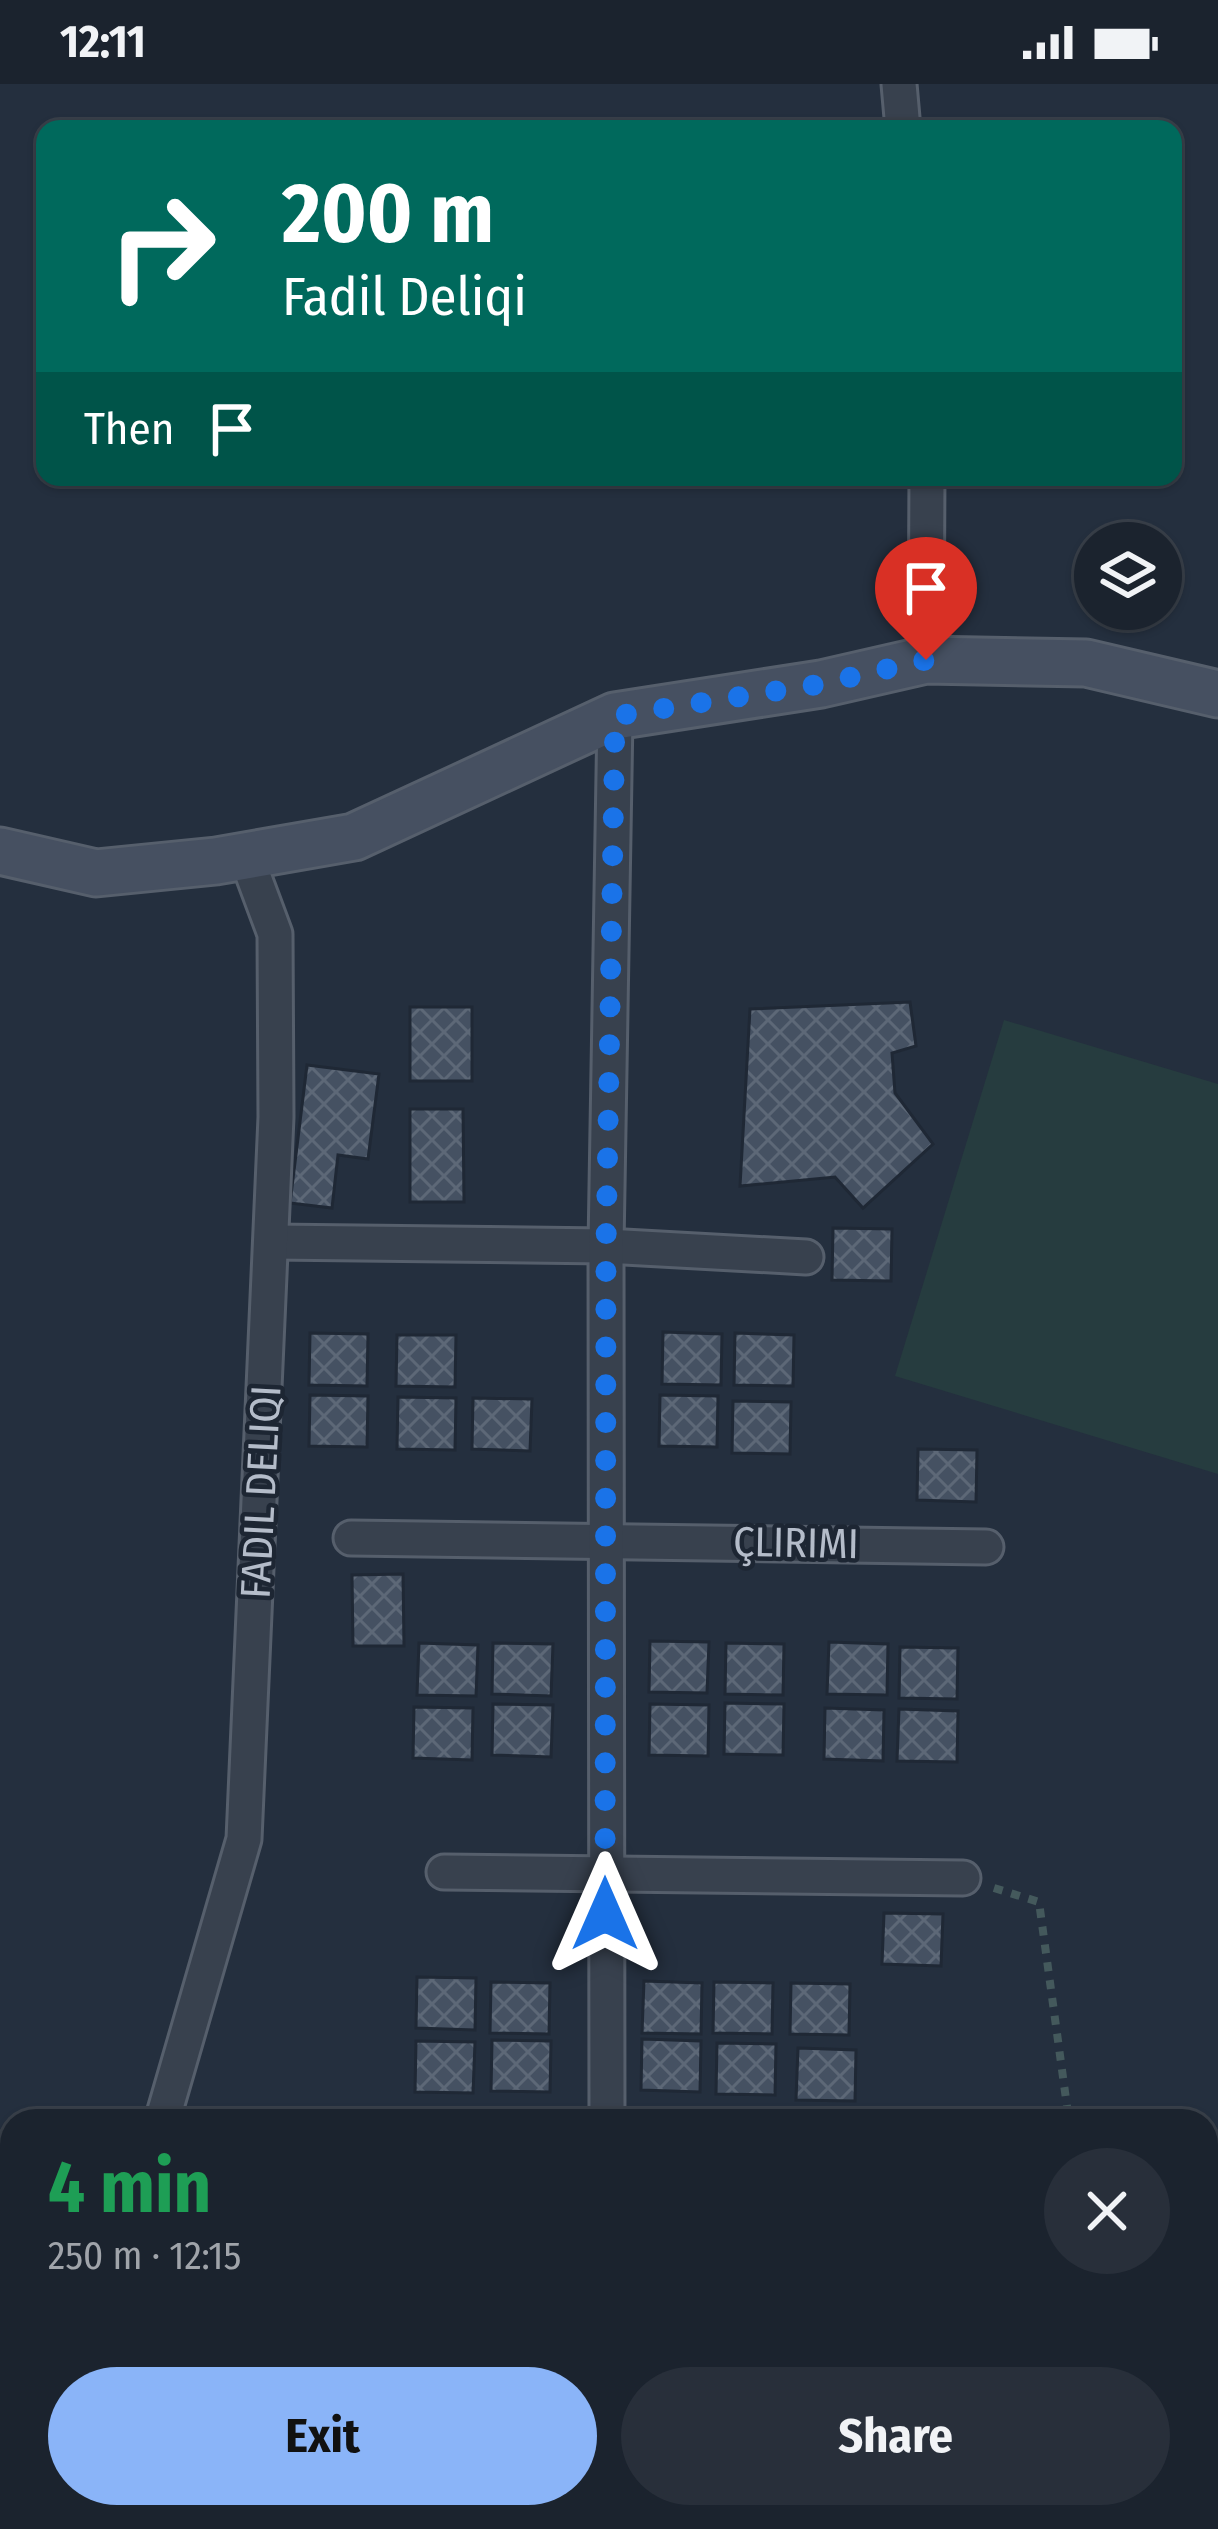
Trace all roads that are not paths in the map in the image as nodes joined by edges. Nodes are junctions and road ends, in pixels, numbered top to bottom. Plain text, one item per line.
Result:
1 (899, 84) edge
2 (902, 120) edge
3 (926, 486) edge
4 (926, 660) junction
5 (1218, 694) edge
6 (615, 716) junction
7 (0, 851) edge
8 (246, 856) junction
9 (273, 1241) junction
10 (606, 1246) junction
11 (806, 1257) dead end
12 (351, 1538) dead end
13 (606, 1540) junction
14 (986, 1546) dead end
15 (444, 1872) dead end
16 (604, 1872) junction
17 (963, 1878) road end
18 (165, 2109) edge
19 (607, 2109) edge

1 - 2 street
3 - 4 street
4 - 5 main road
4 - 6 main road
6 - 8 main road
6 - 10 street
7 - 8 main road
8 - 9 street, FADIL DELIQI
9 - 10 street
9 - 18 street, FADIL DELIQI
10 - 11 street
10 - 13 street
12 - 13 street, ÇLIRIMI
13 - 14 street, ÇLIRIMI
13 - 16 street
15 - 16 street
16 - 17 street
16 - 19 street

